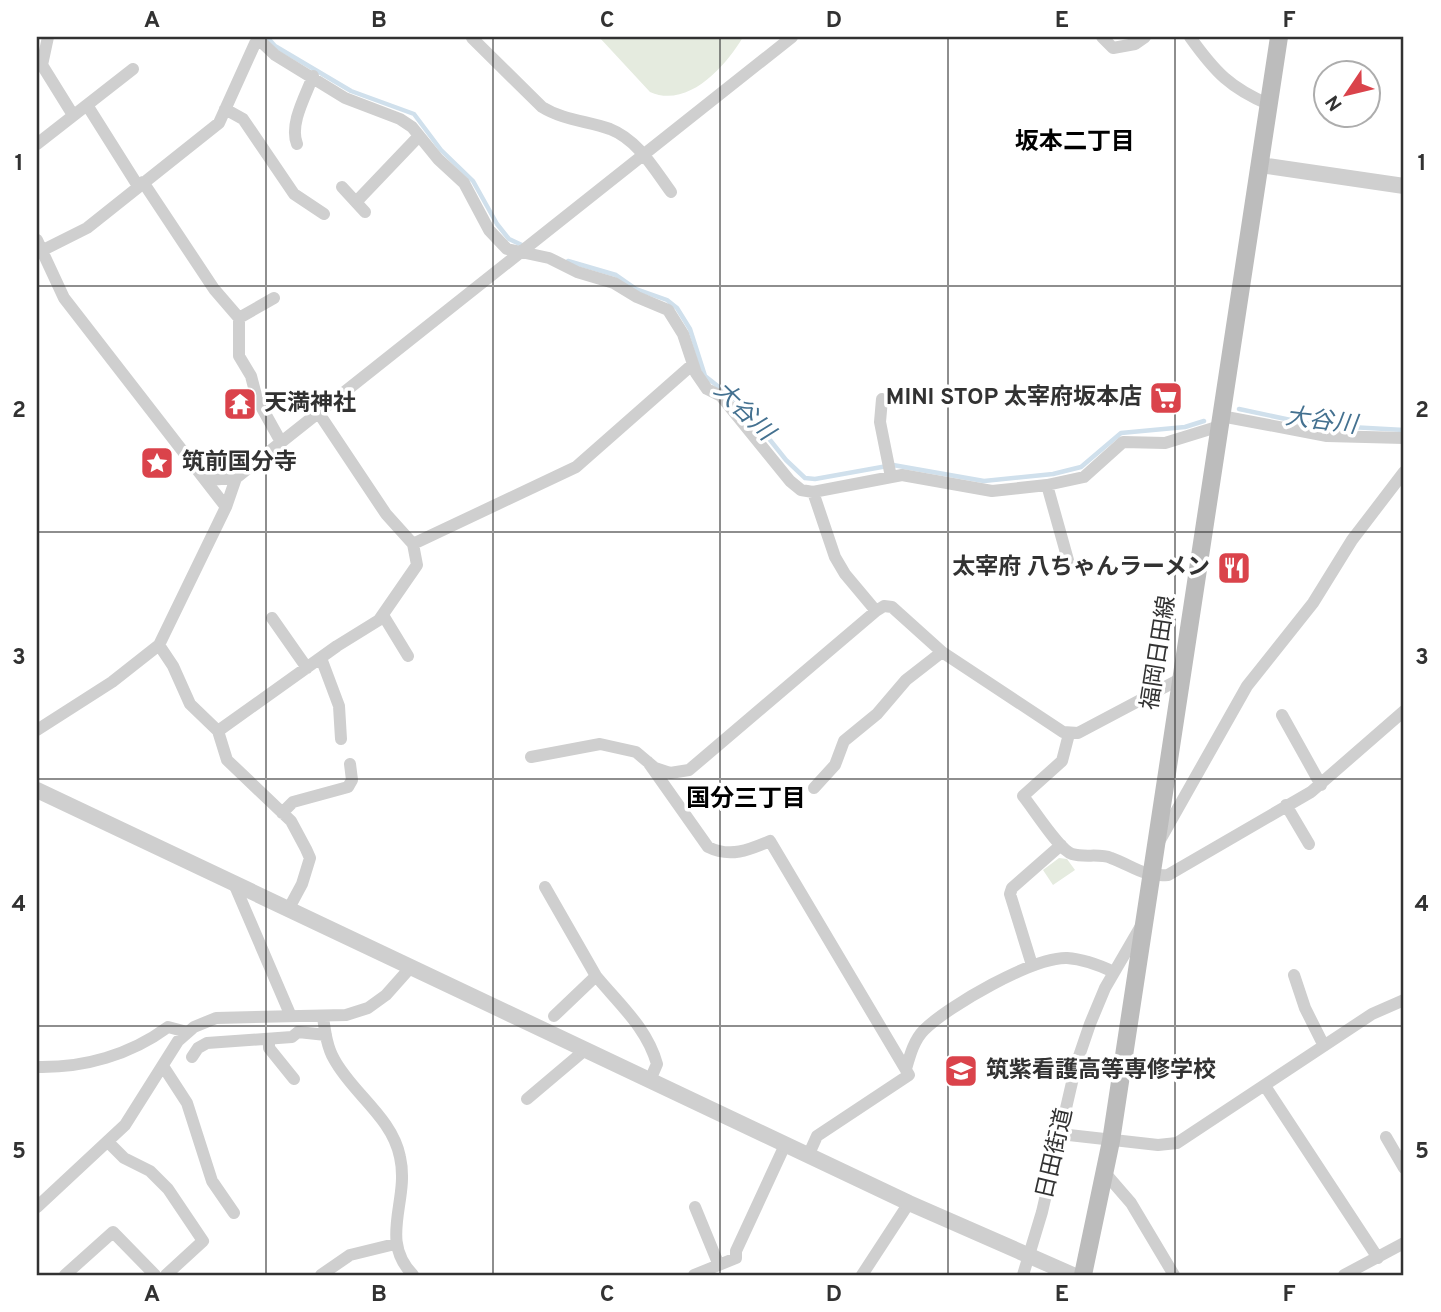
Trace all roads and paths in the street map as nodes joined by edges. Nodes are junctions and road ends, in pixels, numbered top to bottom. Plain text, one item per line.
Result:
1 (48, 37) edge
2 (792, 37) edge
3 (1102, 37) edge
4 (1145, 37) edge
5 (1190, 37) edge
6 (1279, 37) edge
7 (256, 38) edge
8 (472, 38) edge
9 (39, 61) edge
10 (133, 69) dead end
11 (313, 76) junction
12 (87, 105) junction
13 (1270, 105) junction
14 (225, 109) junction
15 (73, 115) junction
16 (419, 136) junction
17 (37, 144) edge
18 (296, 144) dead end
19 (643, 155) junction
20 (1260, 165) junction
21 (141, 184) junction
22 (1404, 186) edge
23 (342, 187) dead end
24 (671, 192) dead end
25 (324, 214) dead end
26 (39, 245) edge
27 (521, 252) junction
28 (274, 298) dead end
29 (239, 318) junction
30 (693, 364) junction
31 (882, 399) dead end
32 (318, 412) junction
33 (1221, 421) junction
34 (1404, 438) edge
35 (281, 442) junction
36 (1404, 472) edge
37 (891, 477) junction
38 (236, 478) junction
39 (207, 480) junction
40 (1047, 485) junction
41 (813, 492) junction
42 (226, 507) junction
43 (413, 544) junction
44 (1068, 560) dead end
45 (876, 611) junction
46 (383, 615) junction
47 (272, 618) dead end
48 (159, 645) junction
49 (942, 652) junction
50 (408, 656) dead end
51 (321, 658) junction
52 (307, 667) junction
53 (1180, 679) junction
54 (1404, 711) edge
55 (1282, 715) dead end
56 (37, 730) edge
57 (218, 731) junction
58 (1069, 734) junction
59 (341, 739) dead end
60 (531, 757) dead end
61 (648, 762) junction
62 (350, 764) dead end
63 (1321, 785) junction
64 (814, 788) dead end
65 (37, 790) edge
66 (1286, 805) junction
67 (282, 813) junction
68 (1309, 844) dead end
69 (1061, 845) junction
70 (1157, 846) junction
71 (1152, 876) junction
72 (235, 886) junction
73 (545, 887) dead end
74 (288, 910) junction
75 (1144, 921) junction
76 (1032, 965) junction
77 (410, 968) junction
78 (1114, 972) junction
79 (1294, 975) dead end
80 (597, 976) junction
81 (1404, 1000) edge
82 (290, 1014) junction
83 (554, 1016) dead end
84 (323, 1017) junction
85 (187, 1032) junction
86 (326, 1035) junction
87 (269, 1039) junction
88 (1324, 1046) junction
89 (586, 1050) junction
90 (192, 1057) dead end
91 (163, 1066) junction
92 (37, 1067) edge
93 (906, 1069) junction
94 (294, 1079) dead end
95 (650, 1080) junction
96 (1265, 1086) junction
97 (527, 1099) dead end
98 (1060, 1134) junction
99 (1386, 1137) dead end
100 (1111, 1141) junction
101 (108, 1142) junction
102 (785, 1145) junction
103 (808, 1156) junction
104 (1404, 1168) edge
105 (1105, 1173) junction
106 (909, 1203) junction
107 (37, 1206) edge
108 (695, 1207) dead end
109 (234, 1213) dead end
110 (394, 1244) junction
111 (1404, 1244) edge
112 (1028, 1257) junction
113 (1377, 1258) junction
114 (718, 1263) junction
115 (65, 1275) edge
116 (155, 1275) edge
117 (166, 1275) edge
118 (321, 1275) edge
119 (413, 1275) edge
120 (694, 1275) edge
121 (862, 1275) edge
122 (1023, 1275) edge
123 (1073, 1275) edge
124 (1083, 1275) edge
125 (1174, 1275) edge
126 (1344, 1275) edge

1 - 9 street
2 - 19 street
3 - 4 street
5 - 13 street
6 - 13 main road, 福岡日田線
7 - 11 street
7 - 14 street
8 - 19 street
9 - 15 street
10 - 12 street
11 - 16 street
11 - 18 street
12 - 15 street
12 - 21 street
13 - 20 main road, 福岡日田線
14 - 21 street
14 - 25 street
15 - 17 street
16 - 23 street
16 - 27 street
19 - 24 street
19 - 27 street
20 - 22 street
20 - 33 main road, 福岡日田線
21 - 26 street
21 - 29 street
26 - 39 street
27 - 30 street
27 - 32 street
28 - 29 street
29 - 35 street
30 - 41 street
30 - 43 street
31 - 37 street
32 - 35 street
32 - 43 street
33 - 34 street
33 - 40 street
33 - 53 main road, 福岡日田線
35 - 38 street
36 - 70 street
37 - 40 street
37 - 41 street
38 - 39 street
38 - 42 street
39 - 42 street
40 - 44 street
41 - 45 street
42 - 48 street
43 - 46 street
45 - 49 street
45 - 61 street
46 - 50 street
46 - 51 street
47 - 52 street
48 - 56 street
48 - 57 street
49 - 58 street
49 - 64 street
51 - 52 street
51 - 59 street
52 - 57 street
53 - 58 street
53 - 70 main road, 福岡日田線
54 - 63 street
55 - 63 street
57 - 67 street
58 - 69 street
60 - 61 street
61 - 93 street
62 - 67 street
63 - 66 street
65 - 72 street
66 - 68 street
66 - 71 street
67 - 74 street
69 - 71 street
69 - 76 street
70 - 71 main road, 福岡日田線
71 - 75 main road, 福岡日田線
72 - 74 street
72 - 82 street
73 - 80 street
74 - 77 street
75 - 78 street, 日田街道
75 - 100 main road, 福岡日田線
76 - 78 street
76 - 93 street
77 - 84 street
77 - 89 street
78 - 98 street, 日田街道
79 - 88 street
80 - 83 street
80 - 95 street
81 - 88 street
82 - 84 street
82 - 85 street
84 - 86 street
85 - 91 street
85 - 92 street
86 - 87 street
86 - 110 street
87 - 90 street
87 - 94 street
88 - 96 street
89 - 95 street
89 - 97 street
91 - 101 street
91 - 109 street
93 - 103 street
95 - 102 street
96 - 100 street
96 - 113 street
98 - 100 street
98 - 112 street, 日田街道
99 - 104 street
100 - 105 main road, 福岡日田線
101 - 107 street
101 - 117 street
102 - 103 street
102 - 114 street
103 - 106 street
105 - 124 main road, 福岡日田線
105 - 125 street
106 - 112 street
106 - 121 street
108 - 114 street
110 - 118 street
110 - 119 street
111 - 113 street
112 - 122 street, 日田街道
112 - 123 street
113 - 126 street
114 - 120 street
115 - 116 street

